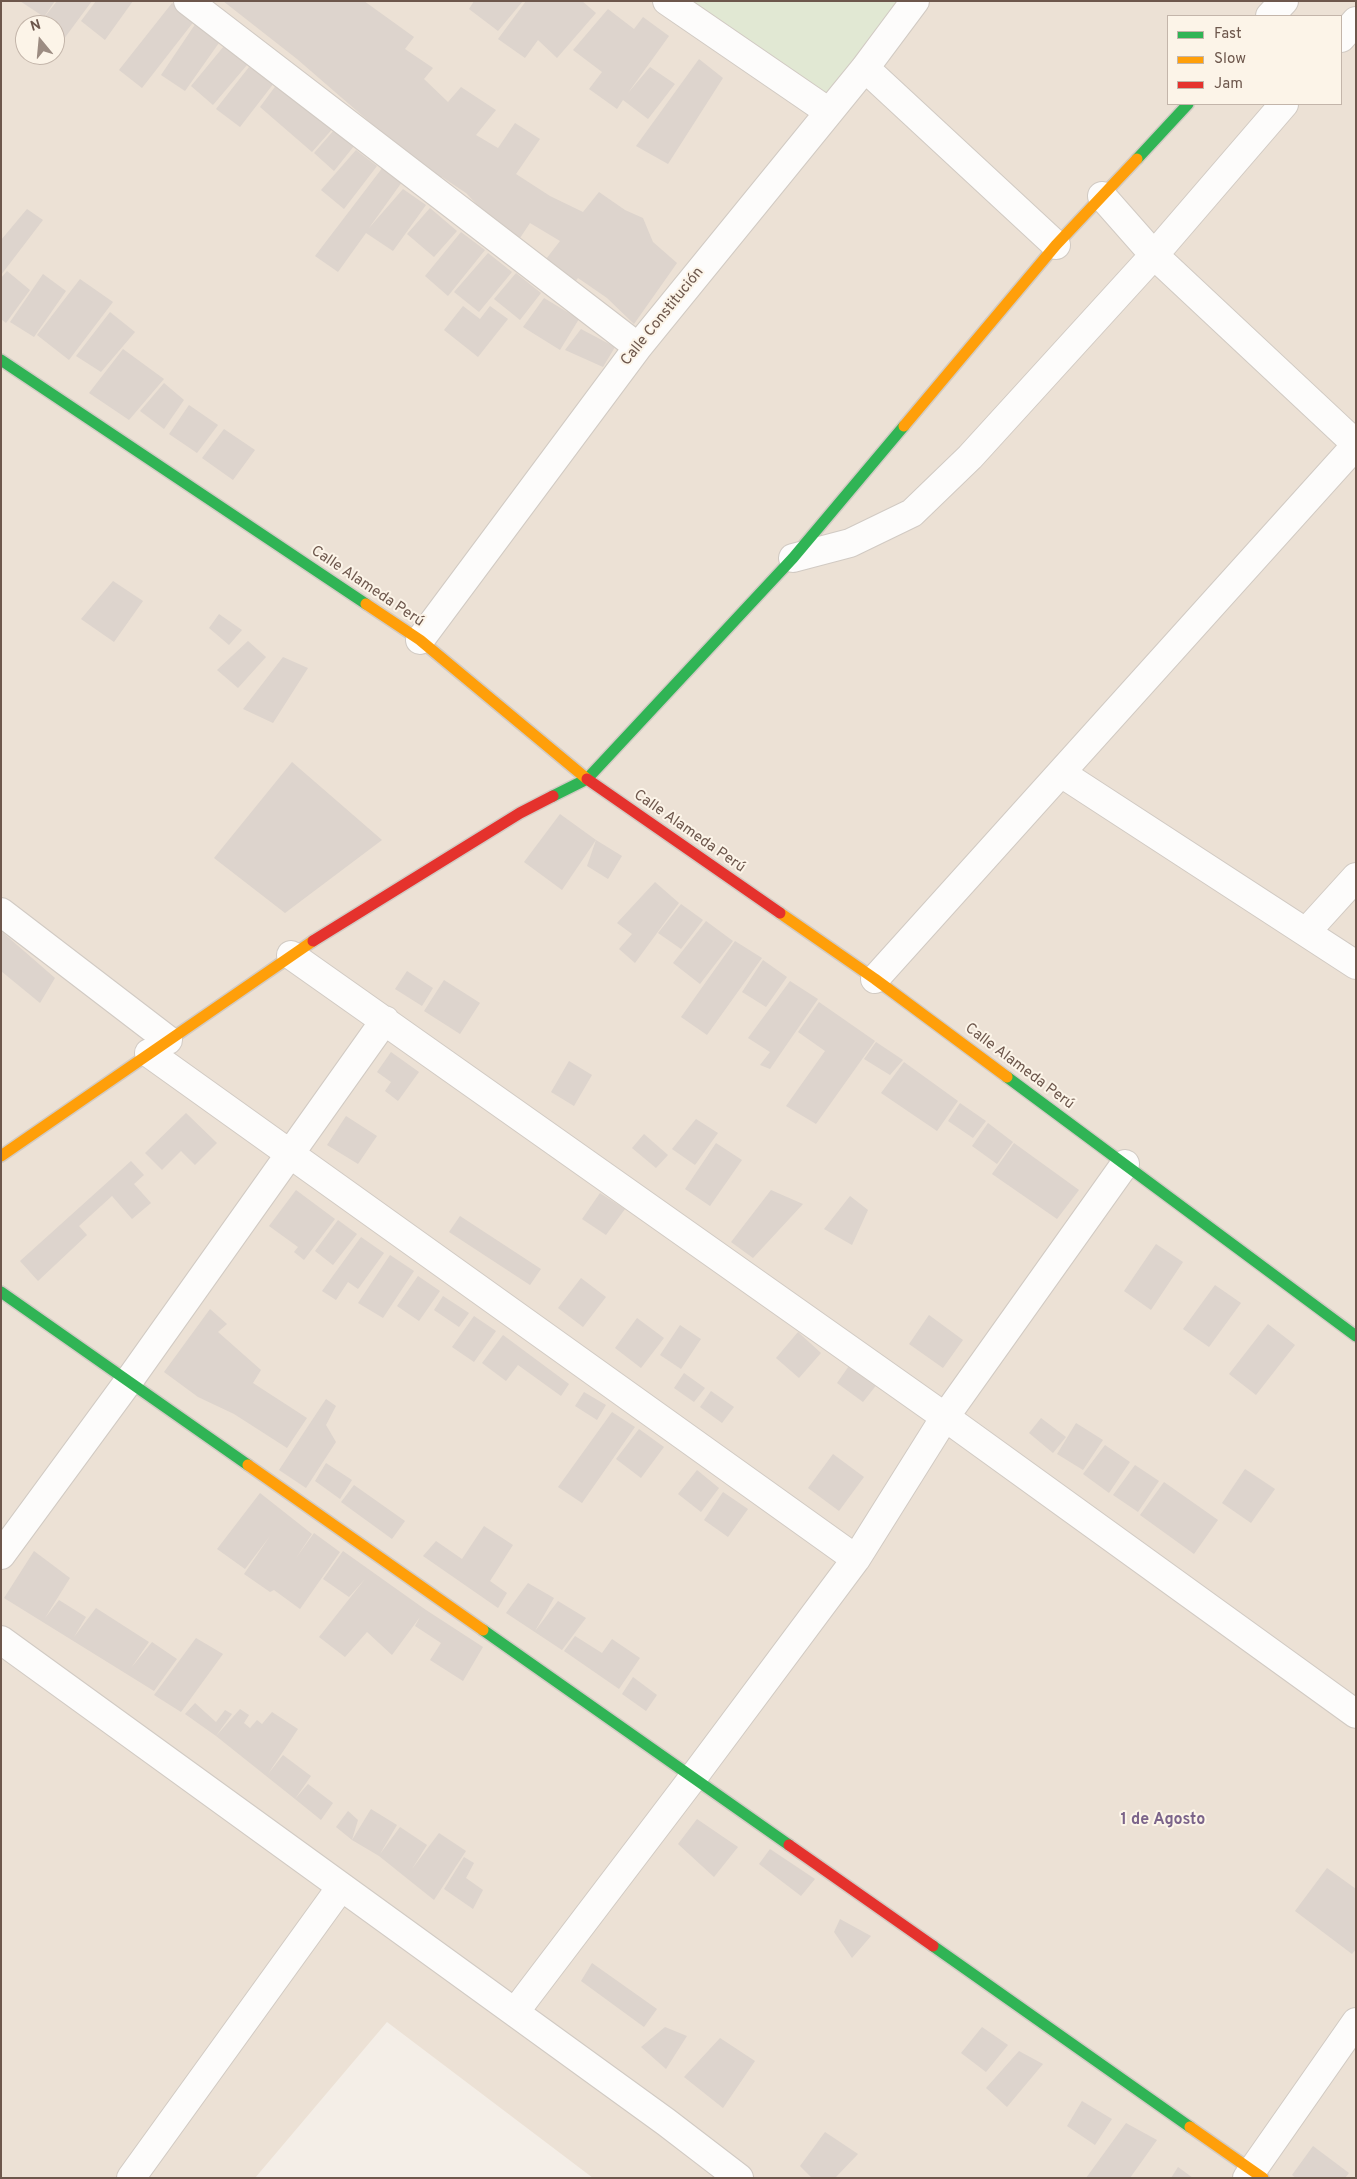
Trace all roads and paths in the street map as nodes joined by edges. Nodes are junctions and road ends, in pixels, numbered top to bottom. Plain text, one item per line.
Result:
1 (667, 1) edge
2 (915, 1) edge
3 (1284, 1) edge
4 (196, 4) edge
5 (1271, 15) edge
6 (1356, 21) edge
7 (1342, 37) edge
8 (865, 68) junction
9 (1187, 105) edge
10 (1283, 105) edge
11 (829, 112) junction
12 (1102, 196) junction
13 (1056, 245) junction
14 (1154, 255) junction
15 (638, 348) junction
16 (1, 360) edge
17 (1356, 444) edge
18 (793, 558) junction
19 (420, 640) junction
20 (1061, 773) junction
21 (587, 779) junction
22 (1356, 877) edge
23 (1, 912) edge
24 (1307, 932) junction
25 (291, 956) junction
26 (1356, 964) edge
27 (875, 979) junction
28 (385, 1020) junction
29 (159, 1047) junction
30 (289, 1154) junction
31 (1, 1156) edge
32 (1125, 1164) junction
33 (1, 1292) edge
34 (1356, 1336) edge
35 (128, 1382) junction
36 (945, 1417) junction
37 (1, 1555) edge
38 (856, 1559) junction
39 (1, 1640) edge
40 (1356, 1714) edge
41 (692, 1779) junction
42 (341, 1887) junction
43 (515, 2012) junction
44 (1356, 2022) edge
45 (1254, 2175) edge
46 (131, 2178) edge
47 (739, 2178) edge

1 - 11 street
2 - 8 street, Calle Constitución
3 - 5 street
4 - 15 street
6 - 7 street
8 - 11 street, Calle Constitución
8 - 13 street
9 - 12 street
10 - 14 street
11 - 15 street, Calle Constitución
12 - 13 street
12 - 14 street
13 - 18 street
14 - 17 street
14 - 18 street
15 - 19 street, Calle Constitución
16 - 19 street, Calle Alameda Perú
17 - 20 street
18 - 21 street
19 - 21 street, Calle Alameda Perú
20 - 24 street
20 - 27 street
21 - 25 street
21 - 27 street, Calle Alameda Perú
22 - 24 street
23 - 29 street
24 - 26 street
25 - 28 street
25 - 29 street
27 - 32 street, Calle Alameda Perú
28 - 30 street
28 - 36 street
29 - 30 street
29 - 31 street
30 - 35 street
30 - 38 street
32 - 34 street, Calle Alameda Perú
32 - 36 street
33 - 35 street
35 - 37 street
35 - 41 street
36 - 38 street
36 - 40 street
38 - 41 street
39 - 42 street
41 - 43 street
41 - 45 street
42 - 43 street
42 - 46 street
43 - 47 street
44 - 45 street

